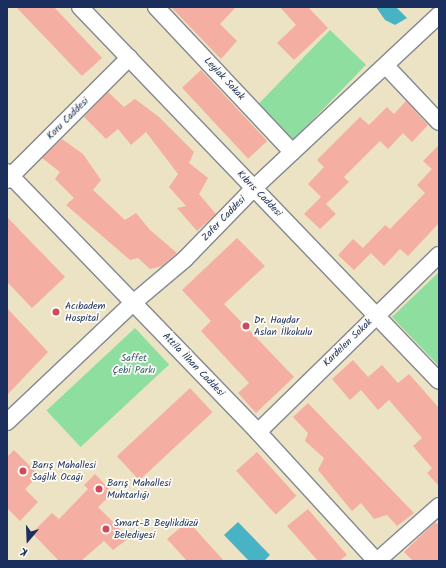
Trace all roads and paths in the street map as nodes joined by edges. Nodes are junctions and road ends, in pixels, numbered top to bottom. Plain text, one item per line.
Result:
1 (80, 7) edge
2 (156, 7) edge
3 (439, 15) edge
4 (129, 58) junction
5 (386, 66) junction
6 (439, 122) edge
7 (292, 152) junction
8 (8, 176) edge
9 (254, 188) junction
10 (439, 255) edge
11 (133, 303) junction
12 (376, 316) junction
13 (439, 380) edge
14 (7, 422) edge
15 (258, 432) junction
16 (439, 506) edge
17 (376, 561) edge

1 - 4 street, Kıbrıs Caddesi
2 - 7 street, Leylak Sokak
3 - 5 street, Zafer Caddesi
4 - 8 street, Koru Caddesi
4 - 9 street, Kıbrıs Caddesi
5 - 6 street
5 - 7 street, Zafer Caddesi
7 - 9 street, Zafer Caddesi
8 - 11 street, Attila İlhan Caddesi
9 - 11 street, Zafer Caddesi
9 - 12 street, Kıbrıs Caddesi
10 - 12 street, Kardelen Sokak
11 - 14 street, Zafer Caddesi
11 - 15 street, Attila İlhan Caddesi
12 - 13 street, Kıbrıs Caddesi
12 - 15 street, Kardelen Sokak
15 - 17 street, Attila İlhan Caddesi
16 - 17 street

